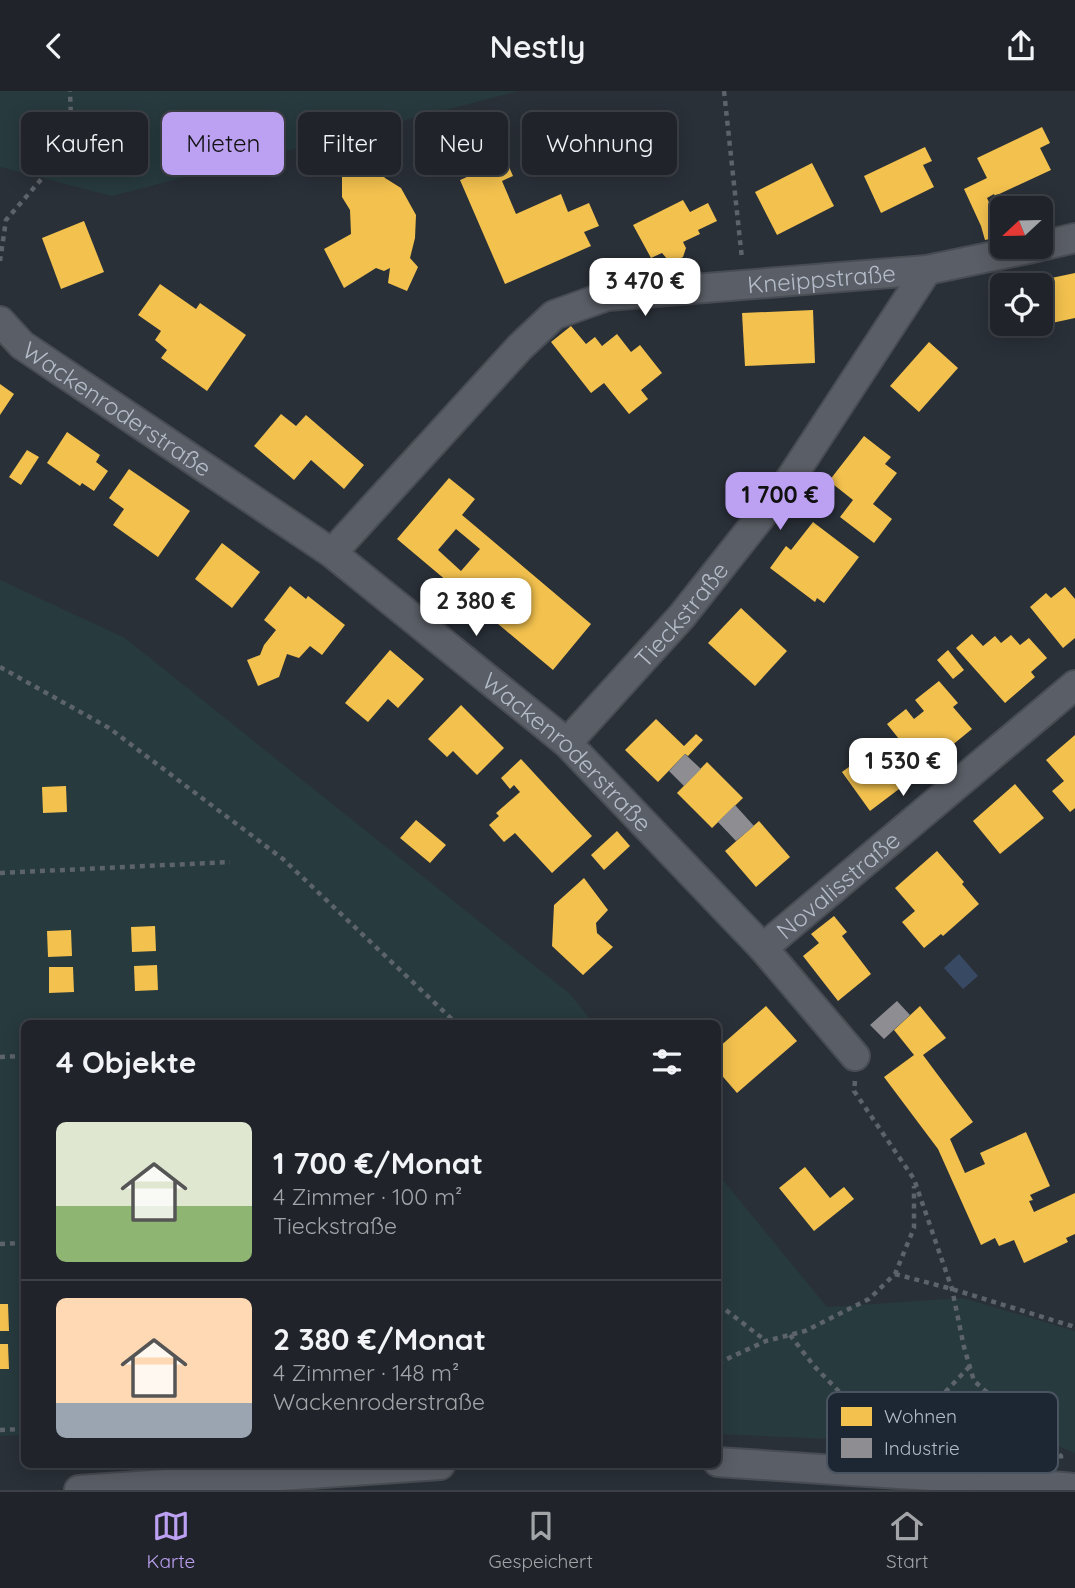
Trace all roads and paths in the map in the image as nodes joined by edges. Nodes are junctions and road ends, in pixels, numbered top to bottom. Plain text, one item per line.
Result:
1 (70, 91) edge
2 (723, 91) edge
3 (1075, 239) edge
4 (1054, 243) edge
5 (990, 256) edge
6 (0, 261) edge
7 (927, 270) junction
8 (745, 285) junction
9 (0, 321) edge
10 (332, 553) junction
11 (0, 667) edge
12 (1075, 685) edge
13 (567, 743) junction
14 (230, 862) dead end
15 (0, 873) edge
16 (762, 948) junction
17 (453, 1020) edge
18 (21, 1056) edge
19 (855, 1056) joint
20 (0, 1057) edge
21 (914, 1179) junction
22 (21, 1243) edge
23 (0, 1244) edge
24 (895, 1274) junction
25 (952, 1289) junction
26 (721, 1306) edge
27 (1075, 1327) edge
28 (790, 1335) junction
29 (766, 1341) junction
30 (721, 1362) edge
31 (970, 1366) junction
32 (840, 1392) edge
33 (945, 1392) edge
34 (987, 1392) edge
35 (21, 1429) edge
36 (0, 1430) edge
37 (1058, 1454) edge
38 (721, 1462) edge
39 (421, 1468) edge
40 (827, 1469) edge
41 (883, 1473) edge
42 (343, 1480) edge
43 (1072, 1488) edge
44 (79, 1490) edge

1 - 6 path
2 - 8 path
3 - 4 street, Kneippstraße
5 - 7 street, Kneippstraße
7 - 8 street, Kneippstraße
7 - 13 street, Tieckstraße
8 - 10 street, Kneippstraße
9 - 10 street, Wackenroderstraße
10 - 13 street, Wackenroderstraße
11 - 17 path
12 - 16 street, Novalisstraße
13 - 16 street, Wackenroderstraße
14 - 15 path
16 - 19 street, Wackenroderstraße
18 - 20 path
19 - 21 path
21 - 24 path
21 - 25 path
22 - 23 path
24 - 25 path
24 - 28 path
25 - 27 path
25 - 31 path
26 - 29 path
28 - 29 path
28 - 32 path
29 - 30 path
31 - 33 path
31 - 34 path
35 - 36 path
37 - 43 path
38 - 40 street, bridge
39 - 42 street
41 - 43 street, bridge
42 - 44 street

